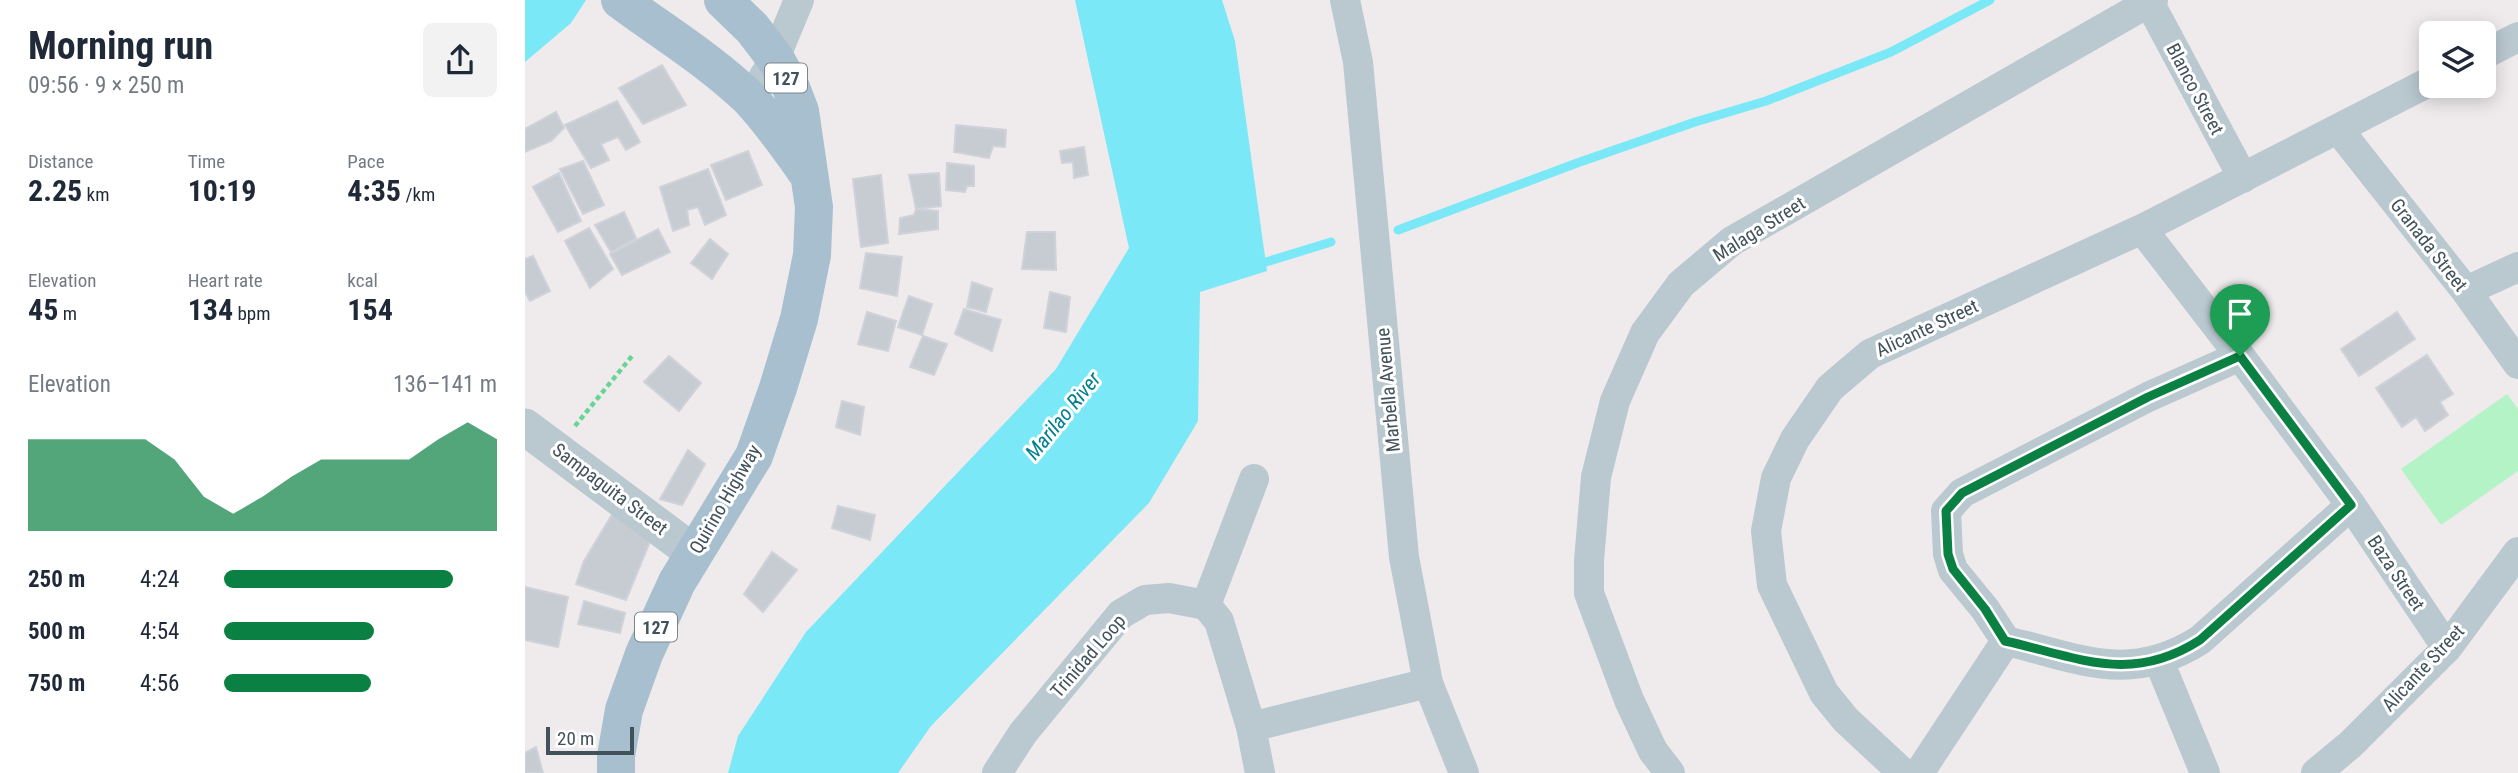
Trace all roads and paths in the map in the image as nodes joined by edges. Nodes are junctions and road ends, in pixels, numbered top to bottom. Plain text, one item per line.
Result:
1 (619, 0) edge
2 (723, 0) edge
3 (799, 0) edge
4 (1345, 0) edge
5 (2150, 1) edge
6 (2518, 37) edge
7 (2496, 48) edge
8 (775, 58) junction
9 (2419, 87) edge
10 (750, 100) junction
11 (2338, 129) junction
12 (809, 176) junction
13 (2243, 178) junction
14 (2141, 229) junction
15 (2518, 267) edge
16 (2466, 291) junction
17 (632, 356) dead end
18 (2240, 356) junction
19 (2518, 364) edge
20 (525, 427) edge
21 (557, 449) junction
22 (1254, 479) dead end
23 (2351, 505) junction
24 (694, 553) junction
25 (2518, 553) edge
26 (1206, 606) junction
27 (2005, 641) junction
28 (2447, 649) junction
29 (2159, 661) junction
30 (1428, 683) junction
31 (1251, 727) junction
32 (617, 773) edge
33 (997, 773) edge
34 (1260, 773) edge
35 (1464, 773) edge
36 (1670, 773) edge
37 (1903, 773) edge
38 (1919, 773) edge
39 (2205, 773) edge
40 (2316, 773) edge

1 - 10 main road, Quirino Highway / 127
2 - 8 main road, Quirino Highway / 127
3 - 8 street
4 - 30 street, Marbella Avenue
5 - 13 street, Blanco Street
5 - 36 street, Malaga Street
6 - 7 street
8 - 10 street
8 - 12 main road, Quirino Highway / 127
9 - 11 street, Alicante Street
10 - 12 main road, Quirino Highway / 127
11 - 13 street, Alicante Street
11 - 16 street, Granada Street
12 - 24 main road, Quirino Highway / 127
13 - 14 street, Alicante Street
14 - 18 street, Baza Street
14 - 37 street, Alicante Street
15 - 16 street
16 - 19 street, Granada Street
17 - 21 path
18 - 23 street, Baza Street
18 - 27 street
20 - 21 street, Sampaguita Street
21 - 24 street, Sampaguita Street
22 - 26 street
23 - 28 street, Baza Street
23 - 29 street
24 - 32 main road, Quirino Highway / 127
25 - 28 street, Alicante Street
26 - 31 street
26 - 33 street, Trinidad Loop
27 - 29 street
27 - 38 street
28 - 40 street, Alicante Street
29 - 39 street
30 - 31 street
30 - 35 street, Marbella Avenue
31 - 34 street

